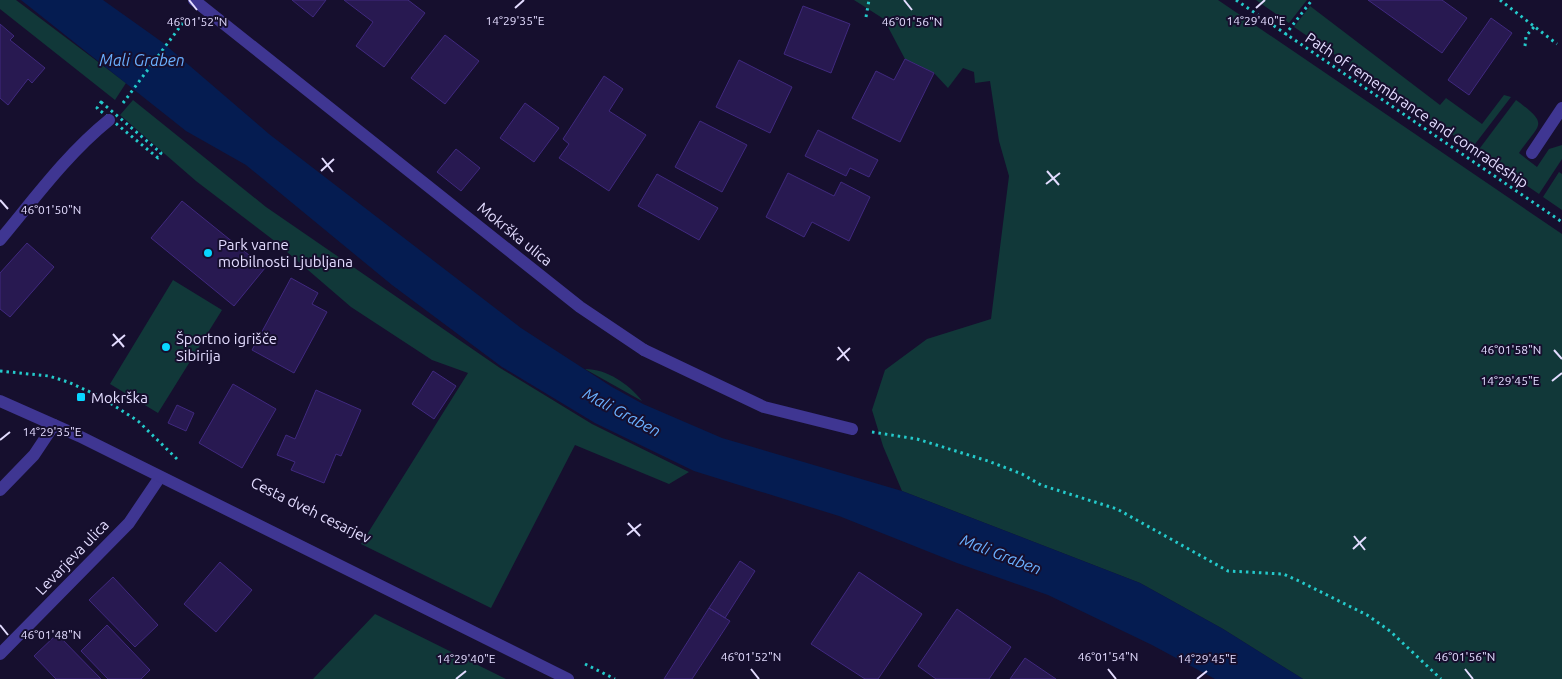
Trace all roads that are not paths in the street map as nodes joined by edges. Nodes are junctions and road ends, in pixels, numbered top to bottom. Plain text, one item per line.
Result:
1 (194, 0) edge
2 (1562, 108) edge
3 (112, 117) road end
4 (1532, 153) dead end
5 (0, 240) edge
6 (0, 401) edge
7 (54, 425) junction
8 (852, 429) road end
9 (160, 477) junction
10 (0, 490) edge
11 (0, 654) edge
12 (568, 679) edge

1 - 8 street, Mokrška ulica
2 - 4 street
3 - 5 street
6 - 7 street
7 - 9 street
7 - 10 street
9 - 11 street, Levarjeva ulica
9 - 12 street

